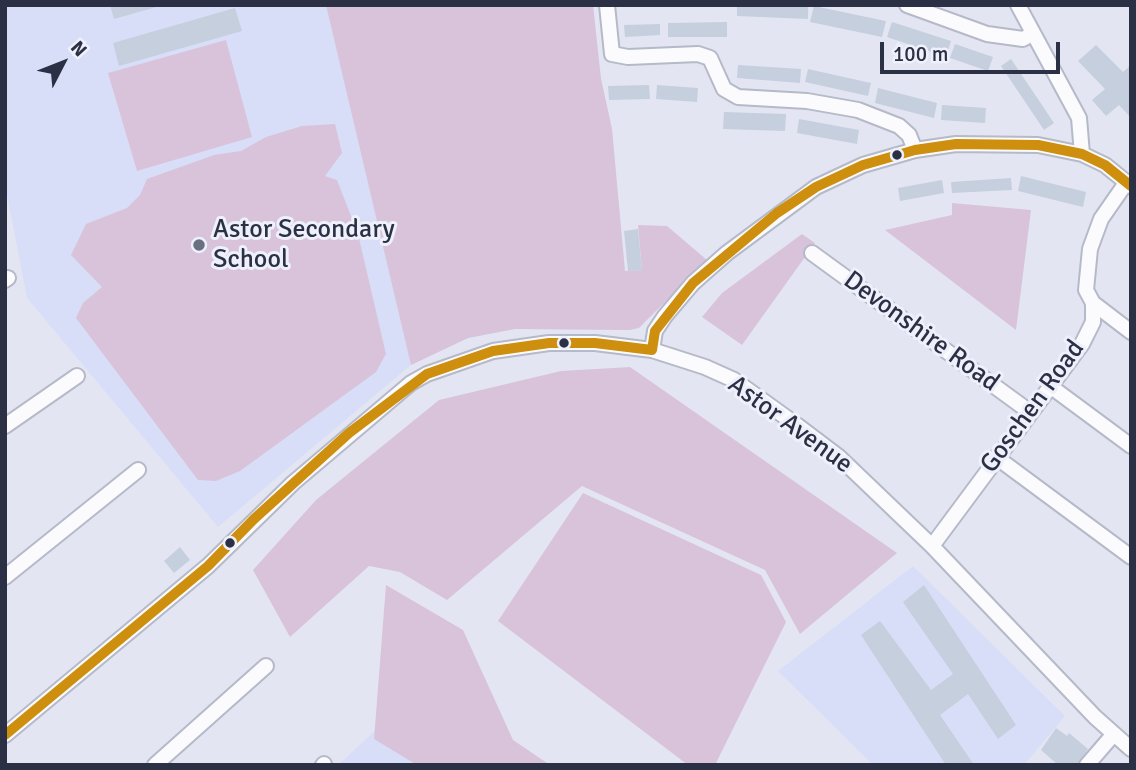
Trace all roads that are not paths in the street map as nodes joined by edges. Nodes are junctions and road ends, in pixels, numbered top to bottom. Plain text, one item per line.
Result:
1 (907, 5) edge
2 (1018, 5) edge
3 (606, 6) edge
4 (1032, 34) junction
5 (915, 150) junction
6 (1082, 154) junction
7 (1129, 184) edge
8 (812, 253) dead end
9 (1093, 303) junction
10 (1131, 332) edge
11 (652, 350) junction
12 (78, 376) dead end
13 (1050, 386) junction
14 (1030, 412) junction
15 (5, 426) edge
16 (1131, 446) edge
17 (996, 457) junction
18 (138, 470) dead end
19 (932, 546) junction
20 (1131, 556) edge
21 (5, 577) edge
22 (266, 666) dead end
23 (5, 735) edge
24 (1113, 735) junction
25 (1131, 749) edge
26 (155, 765) edge
27 (1087, 765) edge

1 - 4 street
2 - 4 street
3 - 5 street
4 - 6 street
5 - 6 street
5 - 11 street
6 - 7 street
7 - 9 street, Goschen Road
8 - 14 street, Devonshire Road
9 - 10 street
9 - 13 street, Goschen Road
11 - 19 street, Astor Avenue
11 - 23 street, Astor Avenue
12 - 15 street
13 - 14 street, Goschen Road
13 - 16 street
14 - 17 street, Goschen Road
17 - 19 street, Goschen Road
17 - 20 street
18 - 21 street
19 - 24 street, Astor Avenue
22 - 26 street
24 - 25 street, Astor Avenue
24 - 27 street

